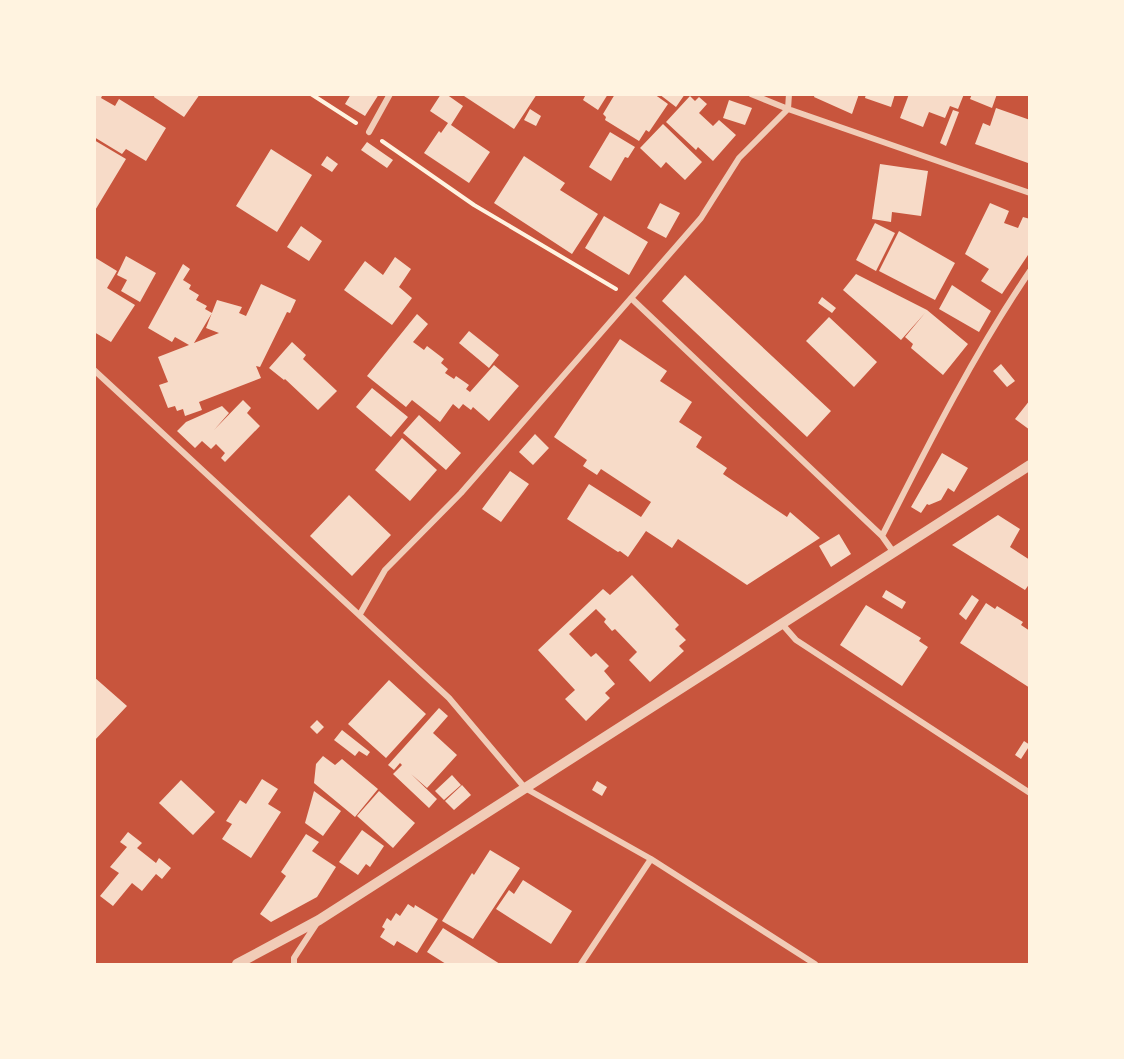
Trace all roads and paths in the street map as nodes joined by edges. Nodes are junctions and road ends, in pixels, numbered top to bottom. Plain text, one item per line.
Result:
1 (311, 94) edge
2 (390, 94) edge
3 (751, 94) edge
4 (789, 94) edge
5 (788, 109) junction
6 (369, 132) junction
7 (1029, 193) edge
8 (1029, 271) edge
9 (631, 298) junction
10 (94, 370) edge
11 (1029, 465) edge
12 (882, 536) junction
13 (894, 553) junction
14 (360, 614) junction
15 (782, 624) junction
16 (525, 788) junction
17 (1029, 793) edge
18 (651, 859) junction
19 (319, 920) junction
20 (237, 964) edge
21 (294, 964) edge
22 (581, 964) edge
23 (815, 964) edge

1 - 6 path
2 - 6 street
3 - 5 street
4 - 5 street
5 - 7 street
5 - 9 street
6 - 9 path
8 - 12 street
9 - 12 street
9 - 14 street
10 - 14 street
11 - 13 street
12 - 13 street
13 - 15 street
14 - 16 street
15 - 16 street
15 - 17 street
16 - 18 street
16 - 19 street
18 - 22 street
18 - 23 street
19 - 20 street
19 - 21 street

